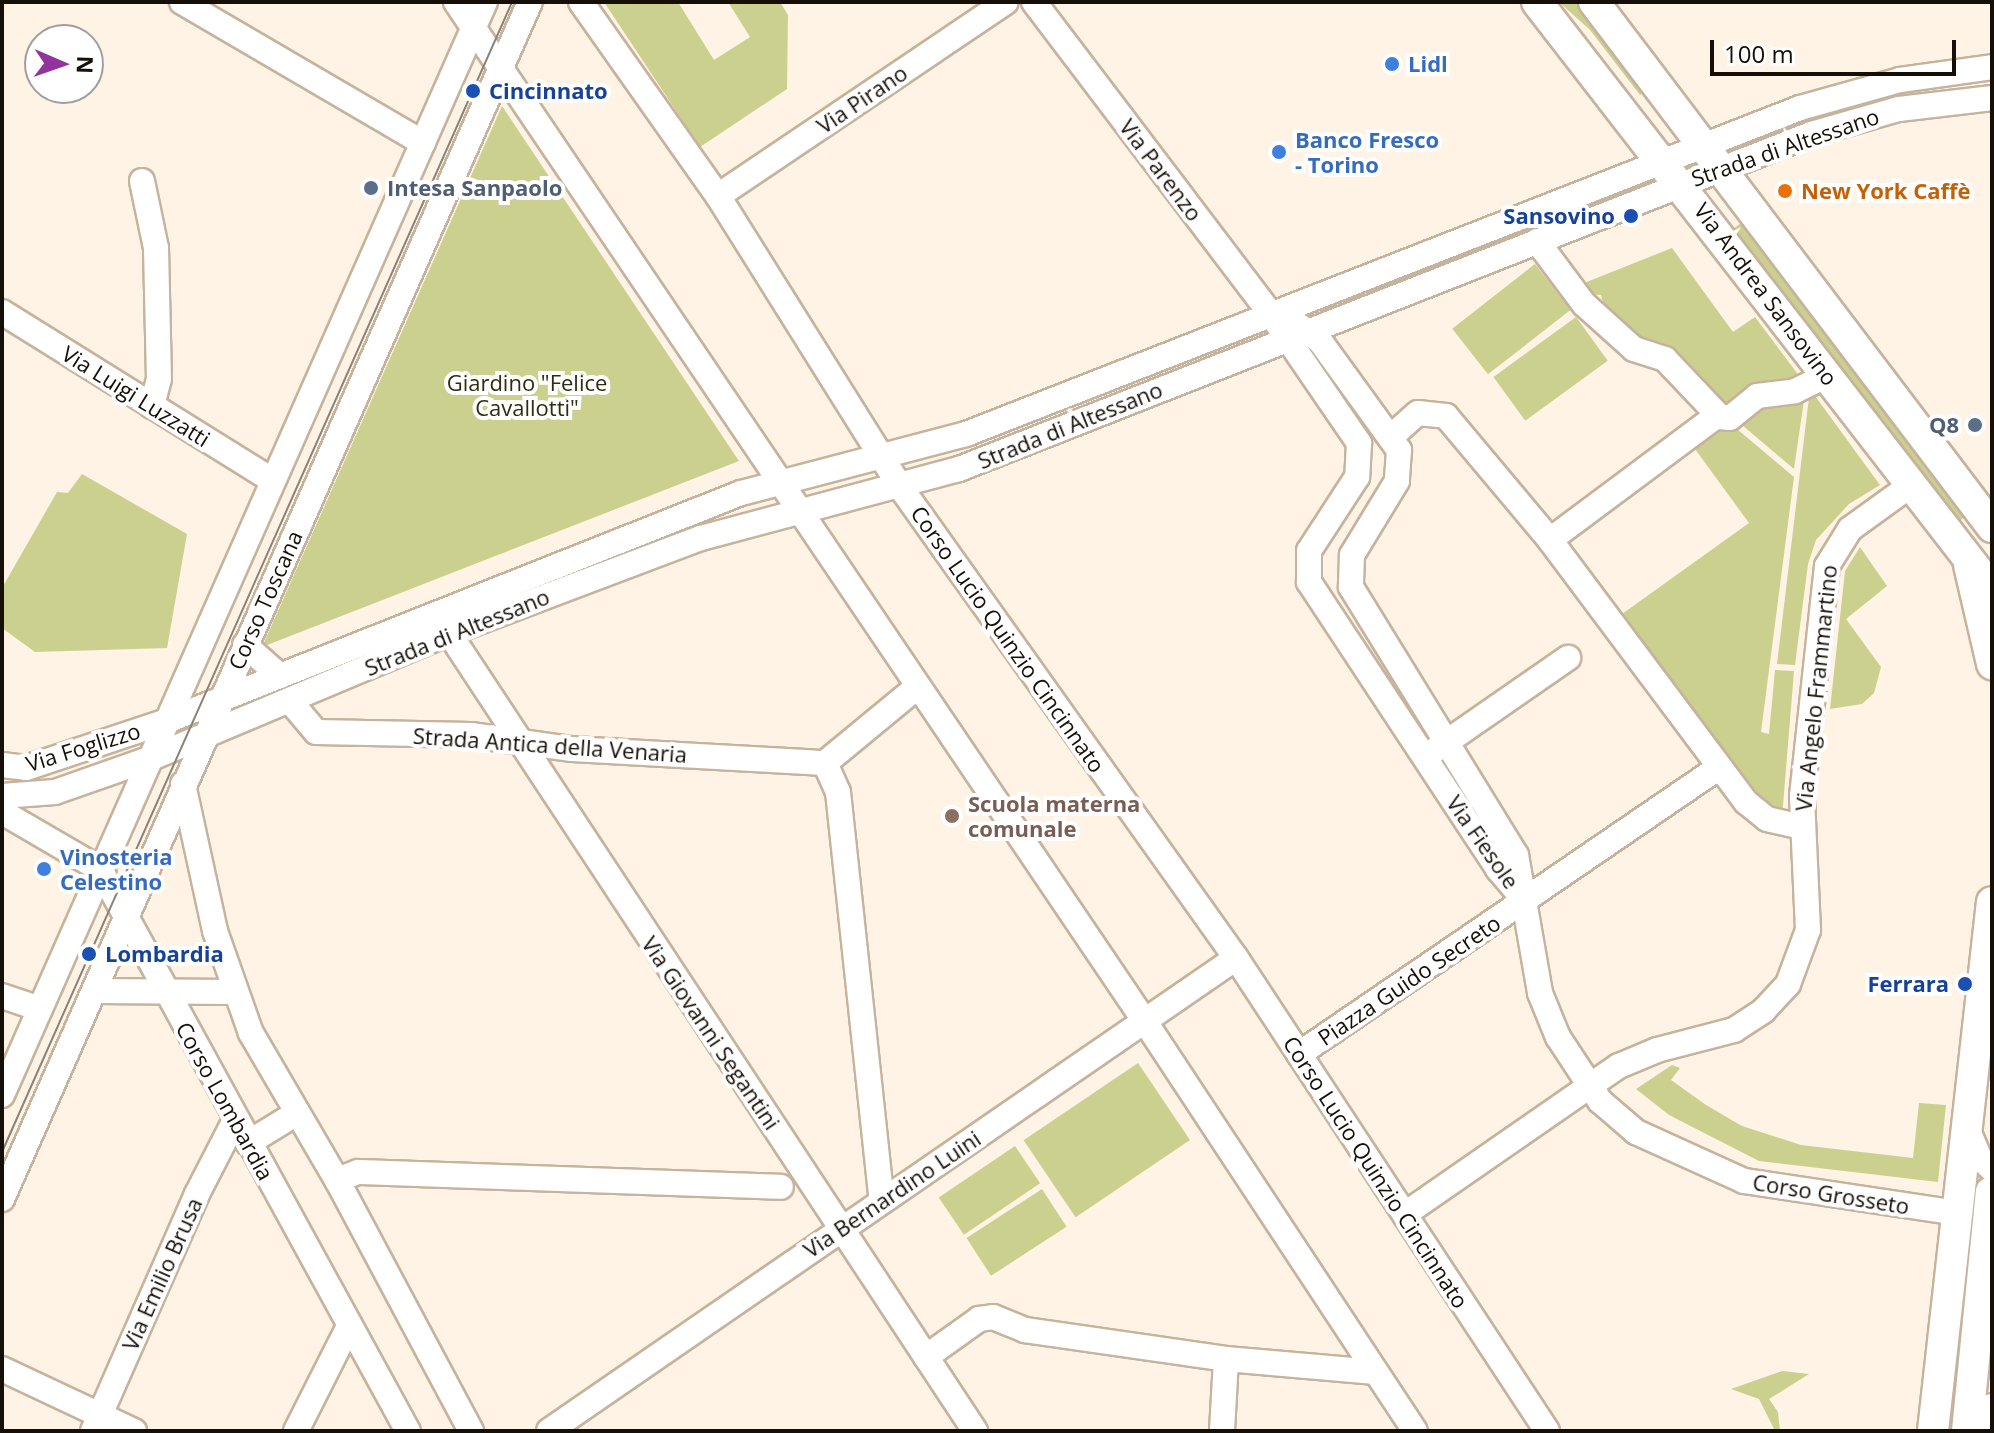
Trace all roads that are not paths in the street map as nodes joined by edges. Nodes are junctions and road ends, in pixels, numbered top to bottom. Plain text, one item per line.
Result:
1 (182, 2) edge
2 (456, 2) edge
3 (485, 2) edge
4 (530, 2) edge
5 (581, 2) edge
6 (1006, 2) edge
7 (1034, 2) edge
8 (1537, 2) edge
9 (1594, 2) edge
10 (473, 28) junction
11 (1992, 67) edge
12 (501, 70) junction
13 (1992, 98) edge
14 (423, 143) junction
15 (1712, 155) junction
16 (1672, 172) junction
17 (142, 181) dead end
18 (718, 196) junction
19 (1537, 241) junction
20 (2, 312) edge
21 (1270, 313) junction
22 (1309, 330) junction
23 (1284, 340) junction
24 (1828, 375) junction
25 (152, 406) junction
26 (1718, 415) junction
27 (1391, 437) junction
28 (884, 459) junction
29 (270, 479) junction
30 (778, 483) junction
31 (1911, 485) junction
32 (901, 488) junction
33 (796, 512) junction
34 (1992, 527) edge
35 (1550, 540) junction
36 (1966, 555) junction
37 (1992, 589) edge
38 (449, 633) junction
39 (245, 645) junction
40 (1568, 658) dead end
41 (1992, 664) edge
42 (280, 676) junction
43 (916, 688) junction
44 (219, 701) junction
45 (290, 701) junction
46 (164, 722) junction
47 (204, 736) junction
48 (517, 740) junction
49 (1448, 741) junction
50 (172, 748) junction
51 (2, 753) edge
52 (1424, 756) junction
53 (149, 759) junction
54 (825, 763) junction
55 (14, 767) edge
56 (1718, 768) junction
57 (2, 781) edge
58 (184, 785) junction
59 (2, 796) edge
60 (2, 812) edge
61 (1802, 827) junction
62 (100, 869) junction
63 (1526, 902) junction
64 (1992, 902) edge
65 (127, 919) junction
66 (1236, 958) junction
67 (1992, 964) edge
68 (95, 991) junction
69 (166, 992) junction
70 (234, 992) junction
71 (1982, 995) junction
72 (2, 996) edge
73 (40, 1009) junction
74 (1144, 1020) junction
75 (1299, 1054) junction
76 (1590, 1087) junction
77 (2, 1095) edge
78 (297, 1113) junction
79 (235, 1120) junction
80 (1967, 1128) junction
81 (248, 1143) junction
82 (337, 1180) junction
83 (1991, 1180) edge
84 (781, 1187) dead end
85 (2, 1199) edge
86 (882, 1201) junction
87 (1957, 1213) junction
88 (1405, 1214) junction
89 (840, 1228) junction
90 (349, 1326) junction
91 (926, 1357) junction
92 (1226, 1359) junction
93 (2, 1369) edge
94 (1375, 1372) junction
95 (1992, 1409) edge
96 (96, 1423) edge
97 (134, 1431) edge
98 (296, 1431) edge
99 (408, 1431) edge
100 (471, 1431) edge
101 (549, 1431) edge
102 (975, 1431) edge
103 (1222, 1431) edge
104 (1415, 1431) edge
105 (1547, 1431) edge
106 (1933, 1431) edge
107 (1967, 1431) edge
108 (1990, 1431) edge

1 - 14 street
2 - 10 street
3 - 10 street, Corso Toscana
4 - 12 street, Corso Toscana
5 - 18 street, Corso Lucio Quinzio Cincinnato
6 - 18 street, Via Pirano
7 - 21 street, Via Parenzo
8 - 16 main road, Via Andrea Sansovino
9 - 15 main road, Via Andrea Sansovino
10 - 12 street
10 - 14 street, Corso Toscana
11 - 15 street, Strada di Altessano
12 - 30 street
12 - 39 street, Corso Toscana
13 - 15 street, Strada di Altessano
14 - 29 street, Corso Toscana
15 - 16 street, Strada di Altessano
15 - 34 main road, Via Andrea Sansovino
16 - 19 street, Strada di Altessano
16 - 21 street, Strada di Altessano
16 - 24 main road, Via Andrea Sansovino
17 - 25 street
18 - 28 street, Corso Lucio Quinzio Cincinnato
19 - 22 street, Strada di Altessano
19 - 26 street
20 - 25 street, Via Luigi Luzzatti
21 - 22 street
21 - 23 street, Via Parenzo
21 - 28 street, Strada di Altessano
22 - 23 street, Strada di Altessano
22 - 27 street, Via Fiesole
23 - 32 street, Strada di Altessano
23 - 52 street, Via Fiesole
24 - 26 street
24 - 31 main road, Via Andrea Sansovino
25 - 29 street, Via Luigi Luzzatti
26 - 35 street
27 - 35 street
27 - 49 street, Via Fiesole
28 - 30 street, Strada di Altessano
28 - 32 street, Corso Lucio Quinzio Cincinnato
29 - 46 street, Corso Toscana
30 - 33 street
30 - 42 street, Strada di Altessano
31 - 36 main road, Via Andrea Sansovino
31 - 61 street, Via Angelo Frammartino
32 - 33 street, Strada di Altessano
32 - 66 street, Corso Lucio Quinzio Cincinnato
33 - 38 street, Strada di Altessano
33 - 43 street
35 - 56 street
36 - 37 main road, Via Andrea Sansovino
36 - 41 main road
38 - 45 street, Strada di Altessano
38 - 48 street, Via Giovanni Segantini
39 - 42 street
39 - 44 street, Corso Toscana
40 - 49 street
42 - 44 street, Strada di Altessano
43 - 54 street
43 - 74 street
44 - 46 street, Strada di Altessano
44 - 47 street, Corso Toscana
45 - 47 street, Strada di Altessano
45 - 48 street, Strada Antica della Venaria
46 - 50 street
46 - 53 street, Corso Toscana
46 - 55 street, Via Foglizzo
47 - 50 street, Strada di Altessano
47 - 58 street, Corso Toscana
48 - 54 street, Strada Antica della Venaria
48 - 89 street, Via Giovanni Segantini
49 - 52 street
49 - 63 street, Via Fiesole
50 - 53 street, Strada di Altessano
50 - 58 street
51 - 55 street
52 - 63 street, Via Fiesole
53 - 59 street, Via Foglizzo
53 - 62 street, Corso Toscana
54 - 86 street
55 - 57 street
56 - 61 street
56 - 63 street
58 - 65 street, Corso Toscana
58 - 70 street
60 - 62 street
61 - 76 street, Via Angelo Frammartino
62 - 65 street, Corso Lombardia
62 - 73 street, Corso Toscana
63 - 75 street, Piazza Guido Secreto
63 - 76 street, Piazza Guido Secreto
64 - 71 main road
65 - 68 street, Corso Toscana
65 - 69 street, Corso Lombardia
66 - 74 street, Via Bernardino Luini
66 - 75 street, Corso Lucio Quinzio Cincinnato
67 - 71 street
68 - 69 street
68 - 85 street, Corso Toscana
69 - 70 street
69 - 79 street, Corso Lombardia
70 - 78 street
71 - 80 main road
72 - 73 street
73 - 77 street, Corso Toscana
74 - 86 street, Via Bernardino Luini
74 - 94 street
75 - 88 street, Corso Lucio Quinzio Cincinnato
76 - 87 street, Corso Grosseto
76 - 88 street
78 - 81 street
78 - 82 street
79 - 81 street, Corso Lombardia
79 - 96 street, Via Emilio Brusa
80 - 83 street
80 - 87 main road
81 - 90 street, Corso Lombardia
82 - 84 street
82 - 100 street
83 - 107 main road
86 - 89 street, Via Bernardino Luini
87 - 106 main road
88 - 105 street, Corso Lucio Quinzio Cincinnato
89 - 91 street, Via Giovanni Segantini
89 - 101 street, Via Bernardino Luini
90 - 98 street
90 - 99 street, Corso Lombardia
91 - 92 street
91 - 102 street, Via Giovanni Segantini
92 - 94 street
92 - 103 street
93 - 96 street
94 - 104 street
95 - 108 main road
96 - 97 street

